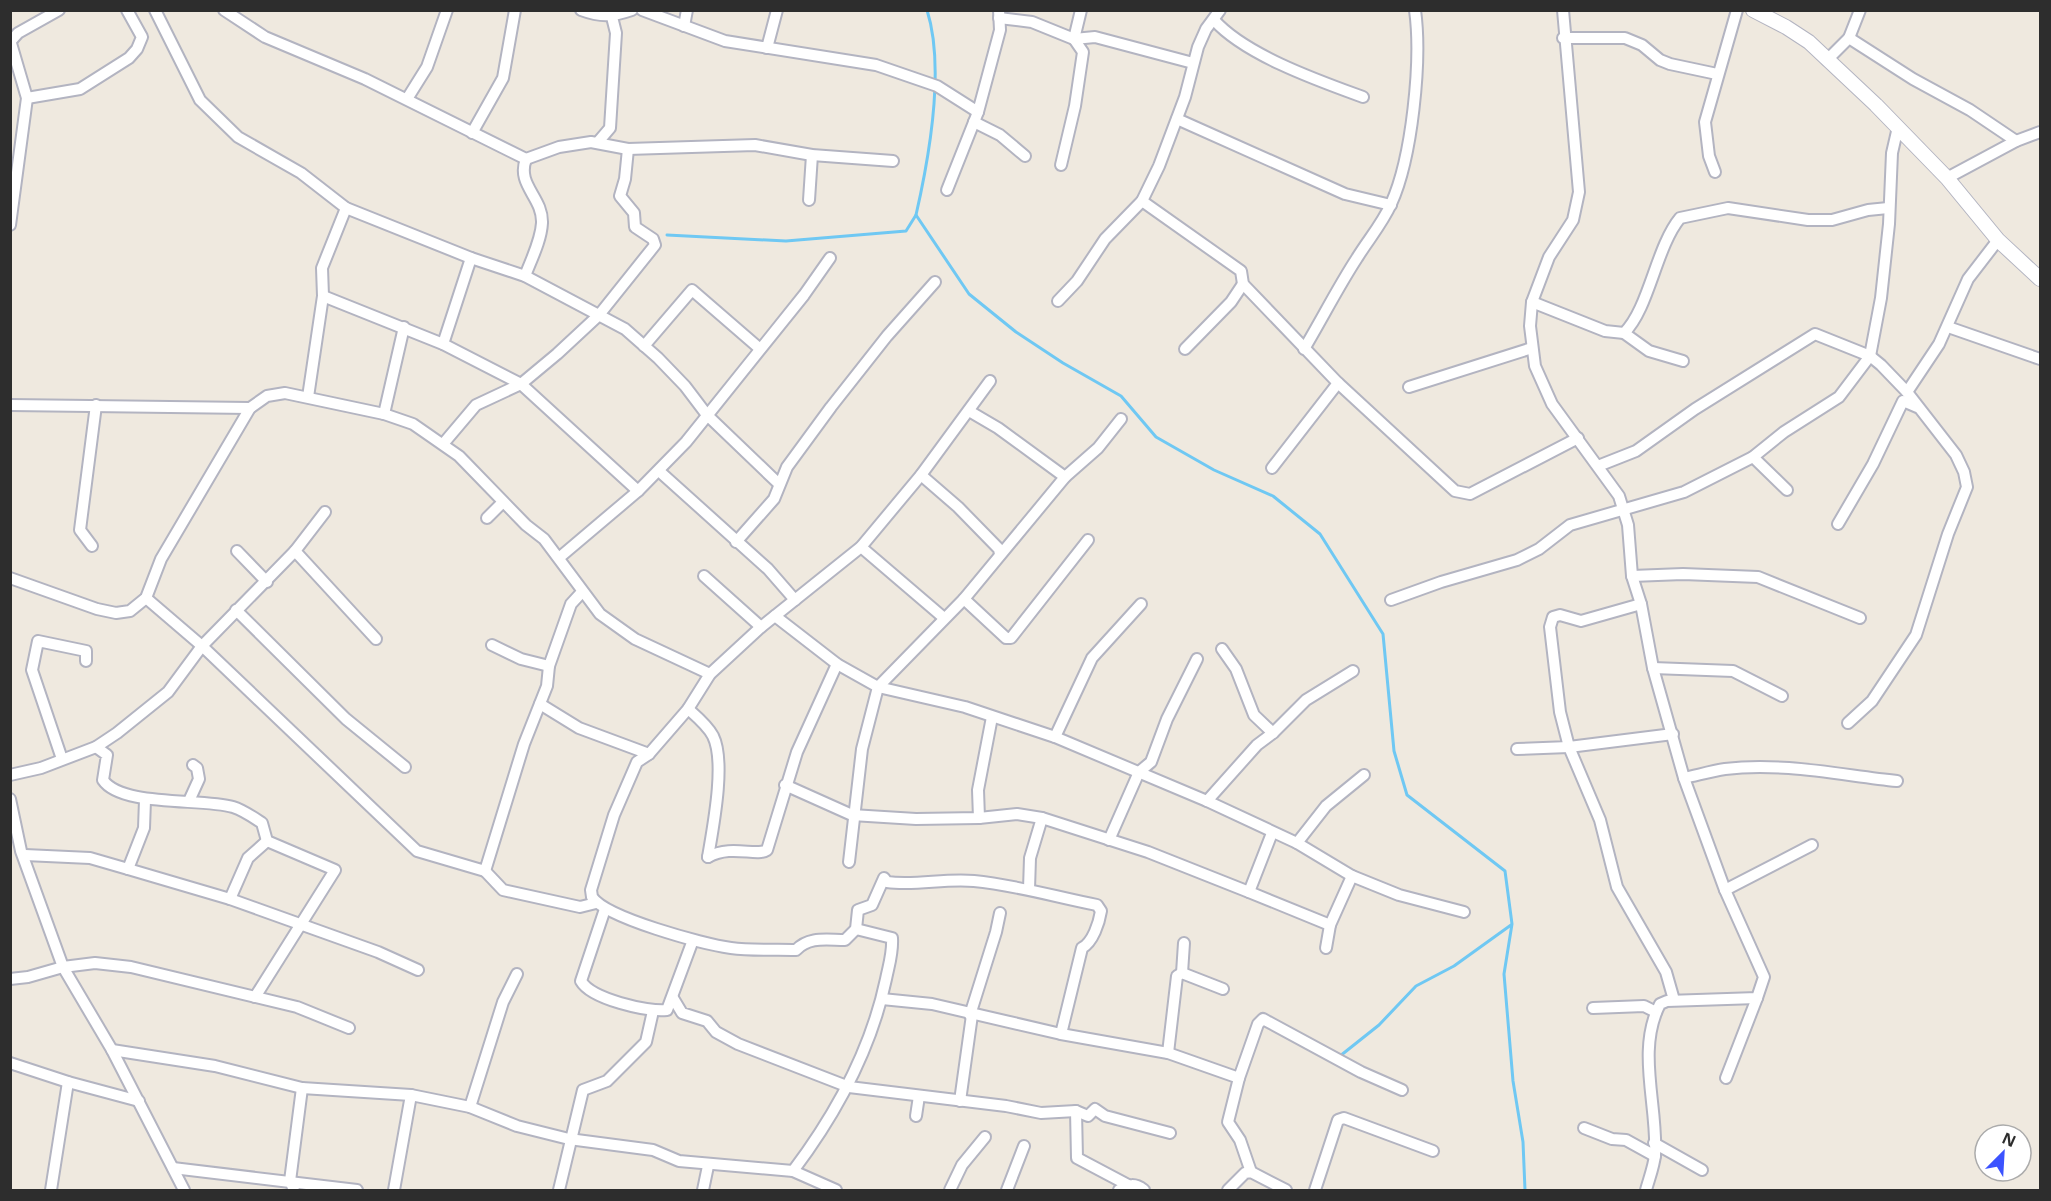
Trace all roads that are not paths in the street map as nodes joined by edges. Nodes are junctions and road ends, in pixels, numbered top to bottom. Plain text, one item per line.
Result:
1 (59, 10) edge
2 (127, 10) edge
3 (154, 10) edge
4 (224, 10) edge
5 (447, 10) edge
6 (514, 10) edge
7 (581, 10) edge
8 (632, 10) edge
9 (642, 10) edge
10 (687, 10) edge
11 (777, 10) edge
12 (1081, 10) edge
13 (1414, 10) edge
14 (1563, 10) edge
15 (1737, 10) edge
16 (1753, 10) edge
17 (1860, 10) edge
18 (999, 14) edge
19 (1217, 15) edge
20 (612, 17) junction
21 (684, 26) junction
22 (1095, 37) junction
23 (1563, 38) junction
24 (1849, 38) junction
25 (1074, 39) junction
26 (11, 41) edge
27 (766, 48) junction
28 (1083, 52) junction
29 (1827, 60) junction
30 (1193, 63) junction
31 (1717, 74) junction
32 (1363, 97) dead end
33 (27, 98) junction
34 (407, 99) junction
35 (976, 117) junction
36 (1177, 119) junction
37 (1898, 127) junction
38 (2040, 132) edge
39 (472, 133) junction
40 (2016, 141) junction
41 (598, 142) junction
42 (628, 149) junction
43 (812, 155) junction
44 (1025, 156) dead end
45 (526, 159) junction
46 (893, 161) dead end
47 (1061, 165) dead end
48 (1715, 172) dead end
49 (1947, 178) junction
50 (947, 190) dead end
51 (809, 200) dead end
52 (1142, 201) junction
53 (1391, 205) junction
54 (346, 208) junction
55 (1888, 208) junction
56 (10, 225) edge
57 (1998, 240) junction
58 (471, 258) junction
59 (830, 258) dead end
60 (525, 276) junction
61 (2040, 279) edge
62 (935, 282) dead end
63 (1243, 284) junction
64 (323, 296) junction
65 (1058, 302) dead end
66 (1532, 302) junction
67 (599, 315) junction
68 (404, 327) junction
69 (1948, 327) junction
70 (1624, 333) junction
71 (442, 344) junction
72 (644, 346) junction
73 (759, 348) junction
74 (1532, 348) junction
75 (1185, 349) dead end
76 (1304, 349) junction
77 (1869, 356) junction
78 (2040, 359) edge
79 (1683, 361) dead end
80 (990, 381) dead end
81 (1338, 383) junction
82 (521, 384) junction
83 (1409, 387) dead end
84 (1907, 392) junction
85 (308, 397) junction
86 (10, 405) edge
87 (96, 405) junction
88 (250, 408) junction
89 (1920, 408) junction
90 (969, 411) junction
91 (384, 414) junction
92 (707, 415) junction
93 (1121, 419) dead end
94 (1578, 438) junction
95 (444, 444) junction
96 (1753, 457) junction
97 (1598, 466) junction
98 (1272, 468) dead end
99 (659, 471) junction
100 (921, 475) junction
101 (1065, 477) junction
102 (779, 484) junction
103 (1787, 490) dead end
104 (638, 491) junction
105 (503, 502) junction
106 (1622, 510) junction
107 (325, 512) dead end
108 (487, 518) dead end
109 (1838, 524) dead end
110 (1088, 540) dead end
111 (736, 542) junction
112 (92, 546) dead end
113 (861, 547) junction
114 (237, 551) dead end
115 (295, 551) junction
116 (1000, 554) junction
117 (560, 557) junction
118 (704, 576) dead end
119 (1632, 576) junction
120 (10, 578) edge
121 (267, 582) junction
122 (582, 592) junction
123 (146, 598) junction
124 (964, 599) junction
125 (795, 600) junction
126 (1391, 600) dead end
127 (1141, 604) dead end
128 (1641, 604) junction
129 (236, 610) junction
130 (776, 616) junction
131 (944, 618) junction
132 (1860, 618) dead end
133 (761, 627) junction
134 (376, 639) dead end
135 (492, 645) dead end
136 (202, 646) junction
137 (1222, 650) dead end
138 (1197, 659) dead end
139 (86, 661) dead end
140 (837, 663) junction
141 (549, 666) junction
142 (1653, 668) junction
143 (1353, 671) dead end
144 (710, 675) junction
145 (878, 687) junction
146 (1782, 696) dead end
147 (540, 704) junction
148 (688, 709) junction
149 (992, 717) junction
150 (1848, 723) dead end
151 (1273, 734) junction
152 (1673, 734) junction
153 (1055, 737) junction
154 (96, 747) junction
155 (1569, 747) junction
156 (1517, 749) dead end
157 (649, 754) junction
158 (62, 759) junction
159 (193, 765) dead end
160 (405, 767) dead end
161 (1138, 772) junction
162 (10, 775) edge
163 (1364, 775) dead end
164 (1684, 778) junction
165 (1897, 781) dead end
166 (785, 785) junction
167 (10, 799) edge
168 (145, 800) junction
169 (189, 801) junction
170 (1208, 801) junction
171 (852, 815) junction
172 (979, 818) junction
173 (1042, 818) junction
174 (1272, 833) junction
175 (1109, 840) junction
176 (267, 841) junction
177 (1297, 843) junction
178 (1812, 845) dead end
179 (19, 851) edge
180 (849, 862) dead end
181 (128, 869) junction
182 (484, 871) junction
183 (1352, 876) junction
184 (1029, 889) junction
185 (1725, 890) junction
186 (1249, 892) junction
187 (230, 899) junction
188 (601, 906) junction
189 (1464, 912) dead end
190 (1000, 913) dead end
191 (299, 925) junction
192 (1330, 925) junction
193 (856, 929) junction
194 (693, 940) junction
195 (1184, 943) dead end
196 (1326, 948) dead end
197 (63, 967) junction
198 (418, 970) dead end
199 (1182, 973) junction
200 (517, 974) dead end
201 (10, 979) edge
202 (1222, 988) dead end
203 (255, 997) junction
204 (673, 998) junction
205 (1757, 998) junction
206 (882, 999) junction
207 (1674, 1000) junction
208 (1593, 1008) dead end
209 (653, 1011) junction
210 (1656, 1012) junction
211 (971, 1015) junction
212 (349, 1028) dead end
213 (1061, 1034) junction
214 (112, 1050) junction
215 (1168, 1053) junction
216 (10, 1063) edge
217 (1239, 1078) junction
218 (1726, 1078) dead end
219 (68, 1082) junction
220 (849, 1087) junction
221 (302, 1088) junction
222 (1402, 1090) dead end
223 (411, 1095) junction
224 (919, 1096) junction
225 (139, 1101) junction
226 (960, 1101) junction
227 (470, 1107) junction
228 (1076, 1111) junction
229 (916, 1116) dead end
230 (1584, 1128) dead end
231 (1170, 1133) dead end
232 (985, 1137) dead end
233 (569, 1139) junction
234 (1654, 1143) junction
235 (1024, 1146) dead end
236 (1432, 1151) dead end
237 (1655, 1156) junction
238 (708, 1166) junction
239 (173, 1168) junction
240 (1702, 1170) dead end
241 (793, 1171) junction
242 (1251, 1172) junction
243 (292, 1186) edge
244 (823, 1187) edge
245 (1124, 1188) edge
246 (51, 1191) edge
247 (184, 1191) edge
248 (357, 1191) edge
249 (394, 1191) edge
250 (559, 1191) edge
251 (703, 1191) edge
252 (836, 1191) edge
253 (950, 1191) edge
254 (1007, 1191) edge
255 (1144, 1191) edge
256 (1228, 1191) edge
257 (1286, 1191) edge
258 (1315, 1191) edge
259 (1646, 1191) edge

1 - 26 street
2 - 33 street
3 - 54 street
4 - 34 street
5 - 34 street
6 - 39 street
7 - 20 street
8 - 20 street
9 - 21 street
10 - 21 street
11 - 27 street
12 - 25 street
13 - 53 street
14 - 23 street
15 - 31 street
16 - 29 street
17 - 24 street
18 - 25 street
18 - 35 street
19 - 30 street
19 - 32 street
20 - 41 street
21 - 27 street
22 - 25 street
22 - 28 street
22 - 30 street
23 - 31 street
23 - 66 street
24 - 29 street
24 - 40 street
25 - 28 street
26 - 33 street
27 - 35 street
28 - 47 street
29 - 37 street
30 - 36 street
31 - 48 street
33 - 56 street
34 - 39 street
35 - 44 street
35 - 50 street
36 - 52 street
36 - 53 street
37 - 49 street
37 - 55 street
38 - 40 street
39 - 45 street
40 - 49 street
41 - 42 street
41 - 45 street
42 - 43 street
42 - 67 street
43 - 46 street
43 - 51 street
45 - 60 street
49 - 57 street
52 - 63 street
52 - 65 street
53 - 76 street
54 - 58 street
54 - 64 street
55 - 70 street
55 - 77 street
57 - 61 street
57 - 69 street
58 - 60 street
58 - 71 street
59 - 73 street
60 - 67 street
62 - 102 street
63 - 75 street
63 - 76 street
64 - 68 street
64 - 85 street
66 - 70 street
66 - 74 street
67 - 72 street
67 - 82 street
68 - 71 street
68 - 91 street
69 - 78 street
69 - 84 street
70 - 79 street
71 - 82 street
72 - 73 street
72 - 92 street
73 - 92 street
74 - 83 street
74 - 94 street
76 - 81 street
77 - 84 street
77 - 96 street
77 - 97 street
80 - 90 street
81 - 94 street
81 - 98 street
82 - 95 street
82 - 104 street
84 - 89 street
85 - 88 street
85 - 91 street
86 - 87 street
87 - 88 street
87 - 112 street
88 - 123 street
89 - 109 street
89 - 150 street
90 - 100 street
90 - 101 street
91 - 95 street
92 - 99 street
92 - 102 street
93 - 101 street
94 - 97 street
95 - 105 street
96 - 103 street
96 - 106 street
97 - 106 street
99 - 104 street
99 - 111 street
100 - 113 street
100 - 116 street
101 - 116 street
102 - 111 street
104 - 117 street
105 - 108 street
105 - 117 street
106 - 119 street
106 - 126 street
107 - 115 street
110 - 124 street
111 - 125 street
113 - 125 street
113 - 131 street
114 - 121 street
115 - 121 street
115 - 134 street
116 - 124 street
117 - 122 street
118 - 133 street
119 - 128 street
119 - 132 street
120 - 123 street
121 - 129 street
122 - 141 street
122 - 144 street
123 - 136 street
124 - 131 street
125 - 130 street
127 - 153 street
128 - 142 street
128 - 155 street
129 - 136 street
129 - 160 street
130 - 133 street
130 - 140 street
131 - 145 street
133 - 144 street
135 - 141 street
136 - 154 street
136 - 182 street
137 - 151 street
138 - 161 street
139 - 158 street
140 - 145 street
140 - 166 street
141 - 147 street
142 - 146 street
142 - 152 street
143 - 151 street
144 - 148 street
145 - 149 street
145 - 171 street
147 - 157 street
147 - 182 street
148 - 157 street
148 - 166 street
149 - 153 street
149 - 172 street
151 - 170 street
152 - 155 street
152 - 164 street
153 - 161 street
154 - 158 street
154 - 168 street
155 - 156 street
155 - 207 street
157 - 188 street
158 - 162 street
159 - 169 street
161 - 170 street
161 - 175 street
163 - 177 street
164 - 165 street
164 - 185 street
166 - 171 street
167 - 179 street
168 - 169 street
168 - 181 street
169 - 176 street
170 - 174 street
171 - 172 street
171 - 180 street
172 - 173 street
173 - 175 street
173 - 184 street
174 - 177 street
174 - 186 street
175 - 186 street
176 - 187 street
176 - 191 street
177 - 183 street
178 - 185 street
179 - 181 street
179 - 197 street
181 - 187 street
182 - 188 street
183 - 189 street
183 - 192 street
184 - 193 street
184 - 213 street
185 - 205 street
186 - 192 street
187 - 191 street
188 - 194 street
188 - 209 street
190 - 211 street
191 - 198 street
191 - 203 street
192 - 196 street
193 - 194 street
193 - 206 street
194 - 204 street
195 - 199 street
197 - 201 street
197 - 203 street
197 - 214 street
199 - 202 street
199 - 215 street
200 - 227 street
203 - 212 street
204 - 209 street
204 - 220 street
205 - 207 street
205 - 218 street
206 - 211 street
206 - 220 street
207 - 210 street
208 - 210 street
209 - 233 street
210 - 234 street
211 - 213 street
211 - 226 street
213 - 215 street
214 - 221 street
214 - 225 street
215 - 217 street
216 - 219 street
217 - 222 street
217 - 242 street
219 - 225 street
219 - 246 street
220 - 224 street
220 - 241 street
221 - 223 street
221 - 243 street
223 - 227 street
223 - 249 street
224 - 226 street
224 - 229 street
225 - 239 street
226 - 228 street
227 - 233 street
228 - 231 street
228 - 245 street
230 - 237 street
232 - 253 street
233 - 238 street
233 - 250 street
234 - 237 street
234 - 240 street
235 - 254 street
236 - 258 street
237 - 259 street
238 - 241 street
238 - 251 street
239 - 243 street
239 - 247 street
241 - 244 street
242 - 256 street
242 - 257 street
243 - 248 street
244 - 252 street
245 - 255 street

